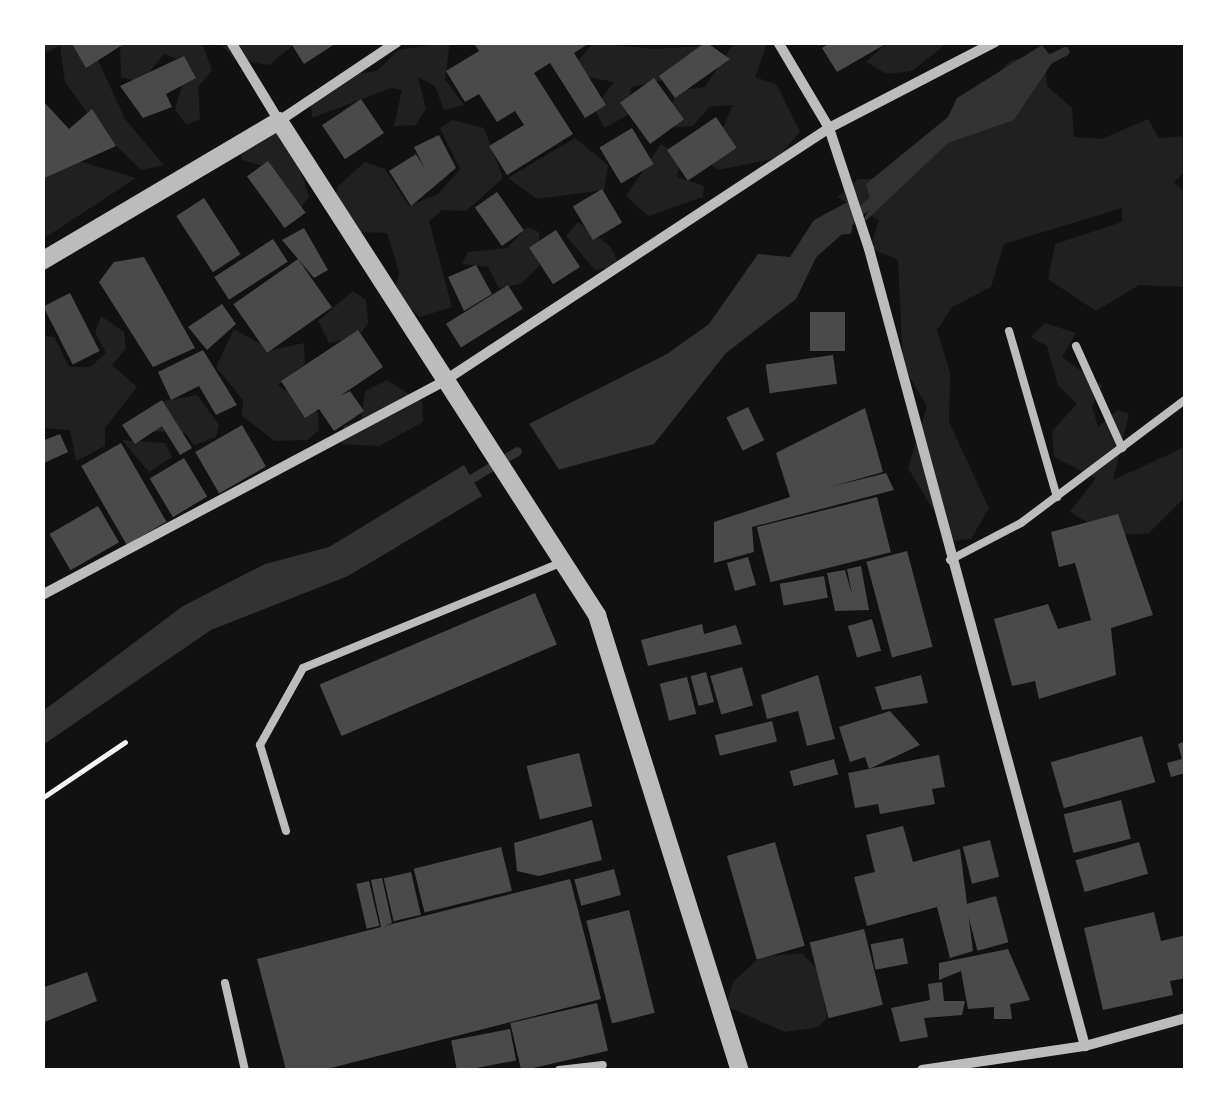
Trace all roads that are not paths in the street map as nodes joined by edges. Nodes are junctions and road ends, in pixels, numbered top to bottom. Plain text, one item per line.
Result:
1 (231, 42) edge
2 (397, 42) edge
3 (778, 42) edge
4 (996, 42) edge
5 (279, 121) junction
6 (829, 128) junction
7 (42, 260) edge
8 (1009, 331) dead end
9 (1076, 346) dead end
10 (440, 382) junction
11 (1186, 399) edge
12 (1122, 448) junction
13 (1057, 497) junction
14 (950, 560) junction
15 (568, 561) junction
16 (42, 594) edge
17 (286, 831) dead end
18 (224, 984) dead end
19 (1186, 1018) edge
20 (1085, 1046) junction
21 (603, 1065) dead end
22 (245, 1070) edge
23 (559, 1070) edge
24 (740, 1070) edge
25 (930, 1070) edge

1 - 5 street
2 - 5 street
3 - 6 street
4 - 6 street
5 - 7 street
5 - 10 street
6 - 10 street
6 - 14 street
8 - 13 lane
9 - 12 lane
10 - 15 street
10 - 16 street
11 - 12 lane
12 - 13 lane
13 - 14 lane
14 - 20 street
15 - 17 lane
15 - 24 street
18 - 22 lane
19 - 20 street
20 - 25 street
21 - 23 lane

